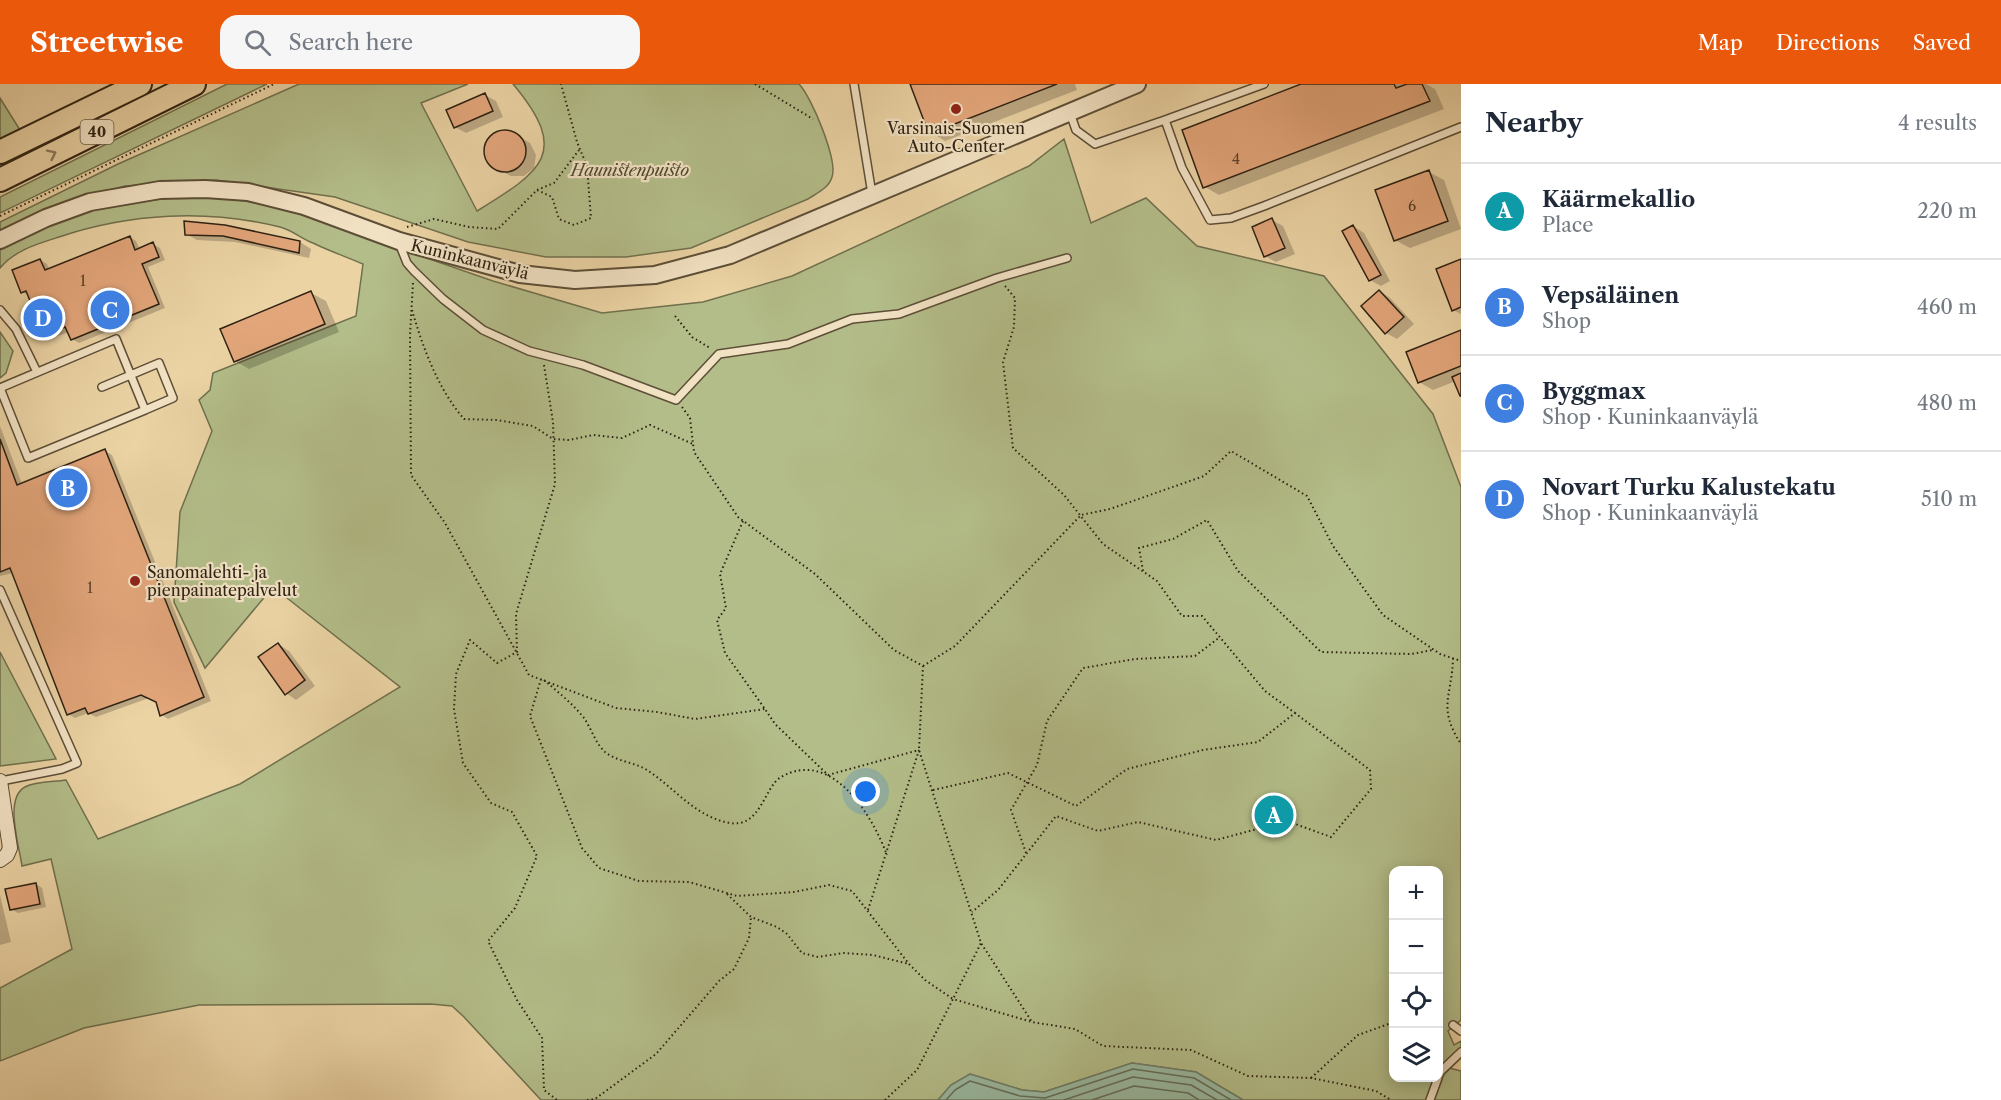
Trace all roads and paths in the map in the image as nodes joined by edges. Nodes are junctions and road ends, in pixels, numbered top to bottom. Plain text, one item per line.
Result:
1 (140, 84) edge
2 (194, 84) edge
3 (274, 84) edge
4 (561, 84) edge
5 (755, 84) edge
6 (854, 84) edge
7 (1137, 84) edge
8 (1264, 84) edge
9 (1070, 113) junction
10 (813, 119) dead end
11 (1165, 120) junction
12 (1461, 127) edge
13 (580, 149) junction
14 (0, 152) edge
15 (0, 180) edge
16 (537, 190) junction
17 (873, 195) junction
18 (0, 216) edge
19 (401, 234) junction
20 (0, 240) edge
21 (1067, 258) dead end
22 (414, 272) junction
23 (997, 278) junction
24 (411, 308) junction
25 (0, 310) edge
26 (675, 316) dead end
27 (542, 353) junction
28 (719, 354) junction
29 (37, 372) junction
30 (130, 375) junction
31 (102, 387) dead end
32 (0, 388) edge
33 (676, 400) junction
34 (145, 410) junction
35 (553, 438) junction
36 (693, 444) junction
37 (1081, 515) junction
38 (743, 521) junction
39 (1143, 571) junction
40 (0, 590) edge
41 (1220, 637) junction
42 (1434, 650) junction
43 (517, 652) junction
44 (1453, 658) junction
45 (1461, 661) edge
46 (923, 666) junction
47 (542, 679) junction
48 (765, 709) junction
49 (1295, 713) junction
50 (1461, 744) edge
51 (919, 750) junction
52 (828, 775) junction
53 (1, 781) edge
54 (1027, 782) junction
55 (933, 790) junction
56 (1026, 854) junction
57 (887, 855) junction
58 (0, 860) edge
59 (727, 894) junction
60 (867, 911) junction
61 (972, 912) junction
62 (751, 917) junction
63 (981, 943) junction
64 (909, 964) junction
65 (953, 999) junction
66 (1032, 1022) junction
67 (1389, 1024) edge
68 (1454, 1025) dead end
69 (1461, 1030) edge
70 (1461, 1052) edge
71 (1443, 1069) edge
72 (1311, 1078) junction
73 (1436, 1082) edge
74 (557, 1100) edge
75 (587, 1100) edge
76 (885, 1100) edge
77 (1391, 1100) edge
78 (1430, 1100) edge

1 - 14 highway, 40
15 -> 2 highway, 40
3 - 18 path
4 - 13 path
5 - 10 path
6 - 17 lane
7 - 9 street, Kuninkaanväylä
8 - 11 lane
9 - 11 lane
9 - 17 street, Kuninkaanväylä
11 - 12 lane
13 - 16 path
13 - 16 path
16 - 19 path
17 - 19 street, Kuninkaanväylä
19 - 20 street, Kuninkaanväylä
19 - 22 lane
21 - 23 lane
22 - 24 path
22 - 27 lane
23 - 28 lane
23 - 37 path
24 - 35 path
24 - 43 path
25 - 29 lane
26 - 28 path
27 - 33 lane
27 - 35 path
28 - 33 lane
29 - 30 lane
29 - 32 lane
30 - 31 lane
30 - 34 lane
30 - 34 lane
32 - 34 lane
33 - 36 path
35 - 36 path
35 - 43 path
36 - 38 path
37 - 39 path
37 - 42 path
37 - 46 path
38 - 46 path
38 - 48 path
39 - 41 path
39 - 42 path
40 - 53 lane
41 - 49 path
41 - 54 path
42 - 44 path
43 - 47 path
43 - 74 path
44 - 45 path
44 - 50 path
46 - 51 path
47 - 48 path
47 - 52 path
47 - 59 path
48 - 52 path
49 - 54 path
49 - 56 path
51 - 52 path
51 - 55 path
51 - 57 path
52 - 57 path
53 - 58 street
54 - 55 path
54 - 56 path
55 - 61 path
56 - 61 path
57 - 60 path
59 - 60 path
59 - 62 path
60 - 64 path
61 - 63 path
62 - 64 path
62 - 75 path
63 - 65 path
63 - 66 path
64 - 65 path
65 - 66 path
65 - 76 path
66 - 72 path
67 - 72 path
68 - 69 lane
70 - 71 lane
72 - 77 path
73 - 78 lane

